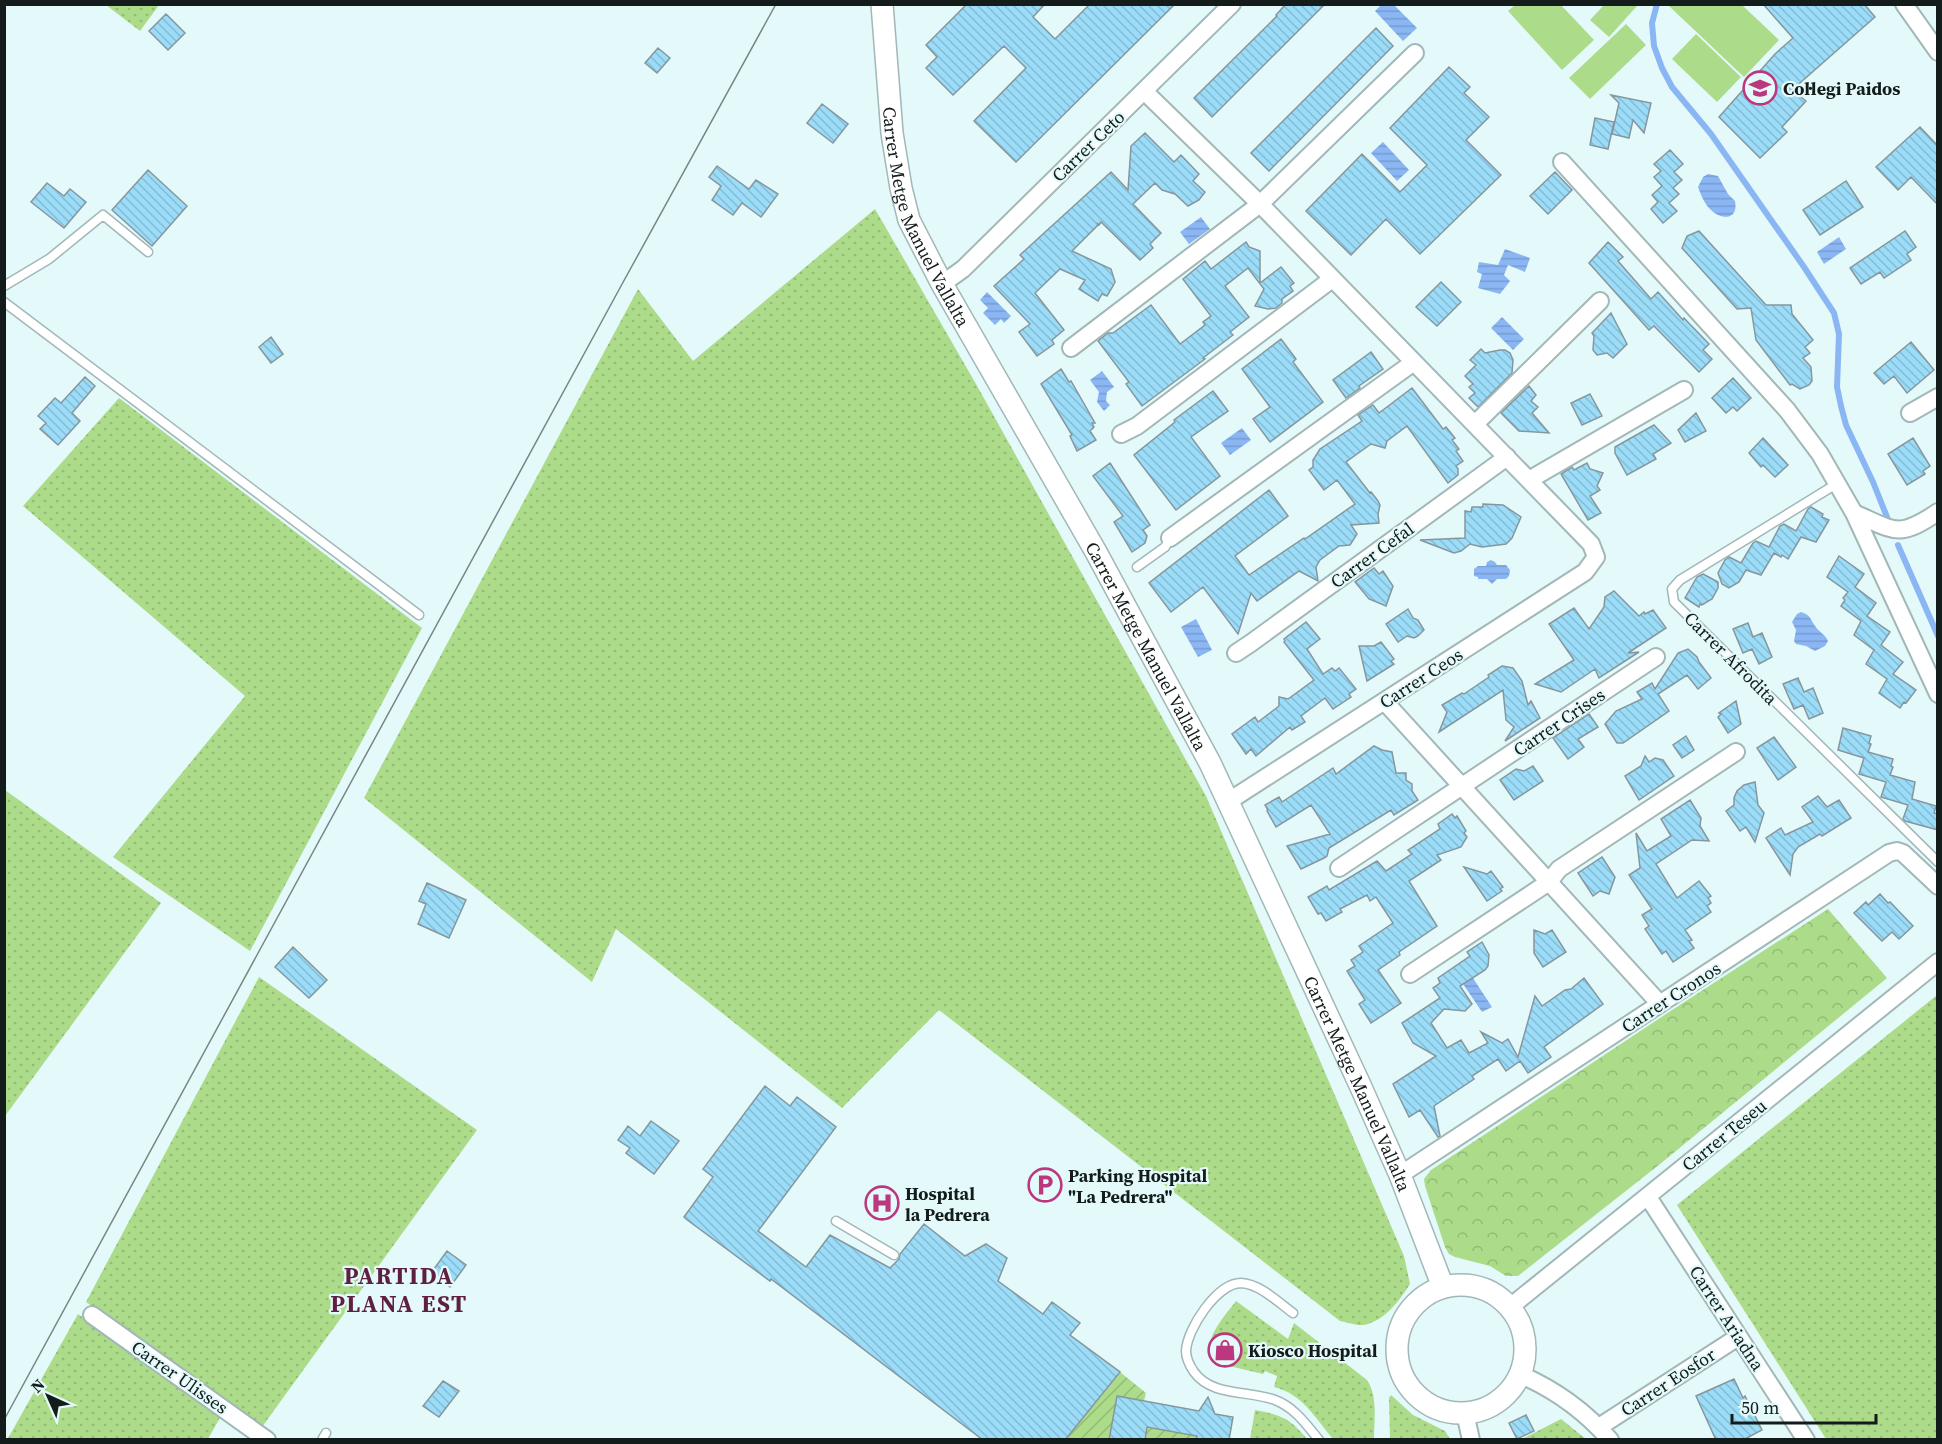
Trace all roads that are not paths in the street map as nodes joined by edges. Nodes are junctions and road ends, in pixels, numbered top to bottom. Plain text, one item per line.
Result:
1 (882, 4) edge
2 (1232, 4) edge
3 (1904, 4) edge
4 (1938, 52) edge
5 (1415, 53) dead end
6 (1144, 91) junction
7 (1562, 162) dead end
8 (1260, 204) junction
9 (148, 252) dead end
10 (1332, 279) junction
11 (942, 284) junction
12 (4, 286) edge
13 (1600, 301) dead end
14 (4, 302) edge
15 (1071, 348) dead end
16 (1414, 362) junction
17 (1684, 390) dead end
18 (1938, 397) edge
19 (1910, 413) dead end
20 (1475, 424) junction
21 (1121, 434) dead end
22 (1507, 457) junction
23 (1529, 480) junction
24 (1838, 483) junction
25 (1938, 512) edge
26 (1854, 513) junction
27 (1170, 538) joint
28 (1137, 567) dead end
29 (419, 615) dead end
30 (1236, 652) dead end
31 (1656, 657) dead end
32 (1938, 694) edge
33 (1385, 702) junction
34 (1736, 752) dead end
35 (1462, 787) junction
36 (1228, 801) junction
37 (1938, 862) edge
38 (1339, 868) dead end
39 (1549, 882) junction
40 (1938, 886) edge
41 (1938, 962) edge
42 (1410, 974) dead end
43 (1660, 1004) junction
44 (1400, 1175) junction
45 (1648, 1197) junction
46 (836, 1221) dead end
47 (894, 1255) dead end
48 (1443, 1287) junction
49 (1510, 1308) junction
50 (1293, 1312) dead end
51 (92, 1315) dead end
52 (1738, 1336) junction
53 (1519, 1374) junction
54 (1465, 1413) junction
55 (1604, 1433) edge
56 (267, 1440) edge
57 (1319, 1440) edge
58 (1471, 1440) edge
59 (1806, 1440) edge

1 - 11 street, Carrer Metge Manuel Vallalta
2 - 6 street, Carrer Ceto
3 - 4 street
5 - 8 street
6 - 8 street
6 - 11 street, Carrer Ceto
7 - 24 street
8 - 10 street
8 - 15 street
9 - 12 lane
10 - 16 street
10 - 21 street
11 - 36 street, Carrer Metge Manuel Vallalta
13 - 20 street
14 - 29 lane
16 - 20 street
16 - 27 street
17 - 23 street
18 - 19 street
20 - 22 street
22 - 23 street
22 - 30 street, Carrer Cefal
23 - 33 street, Carrer Ceos
24 - 26 street
24 - 37 lane, Carrer Afrodita
25 - 26 street
26 - 32 street
27 - 28 lane
31 - 35 street, Carrer Crises
33 - 35 street
33 - 36 street, Carrer Ceos
34 - 39 street
35 - 38 street, Carrer Crises
35 - 39 street
36 - 44 street, Carrer Metge Manuel Vallalta
39 - 42 street
39 - 43 street
40 - 43 street, Carrer Cronos
41 - 45 street, Carrer Teseu
43 - 44 street, Carrer Cronos
44 - 48 street, Carrer Metge Manuel Vallalta
45 - 49 street, Carrer Teseu
45 - 52 street, Carrer Ariadna
46 - 47 lane
48 - 49 street
48 - 54 street
49 - 53 street
50 - 57 lane
51 - 56 street, Carrer Ulisses
52 - 55 street, Carrer Eosfor
52 - 59 street, Carrer Ariadna
53 - 54 street
53 - 55 street
54 - 58 street

